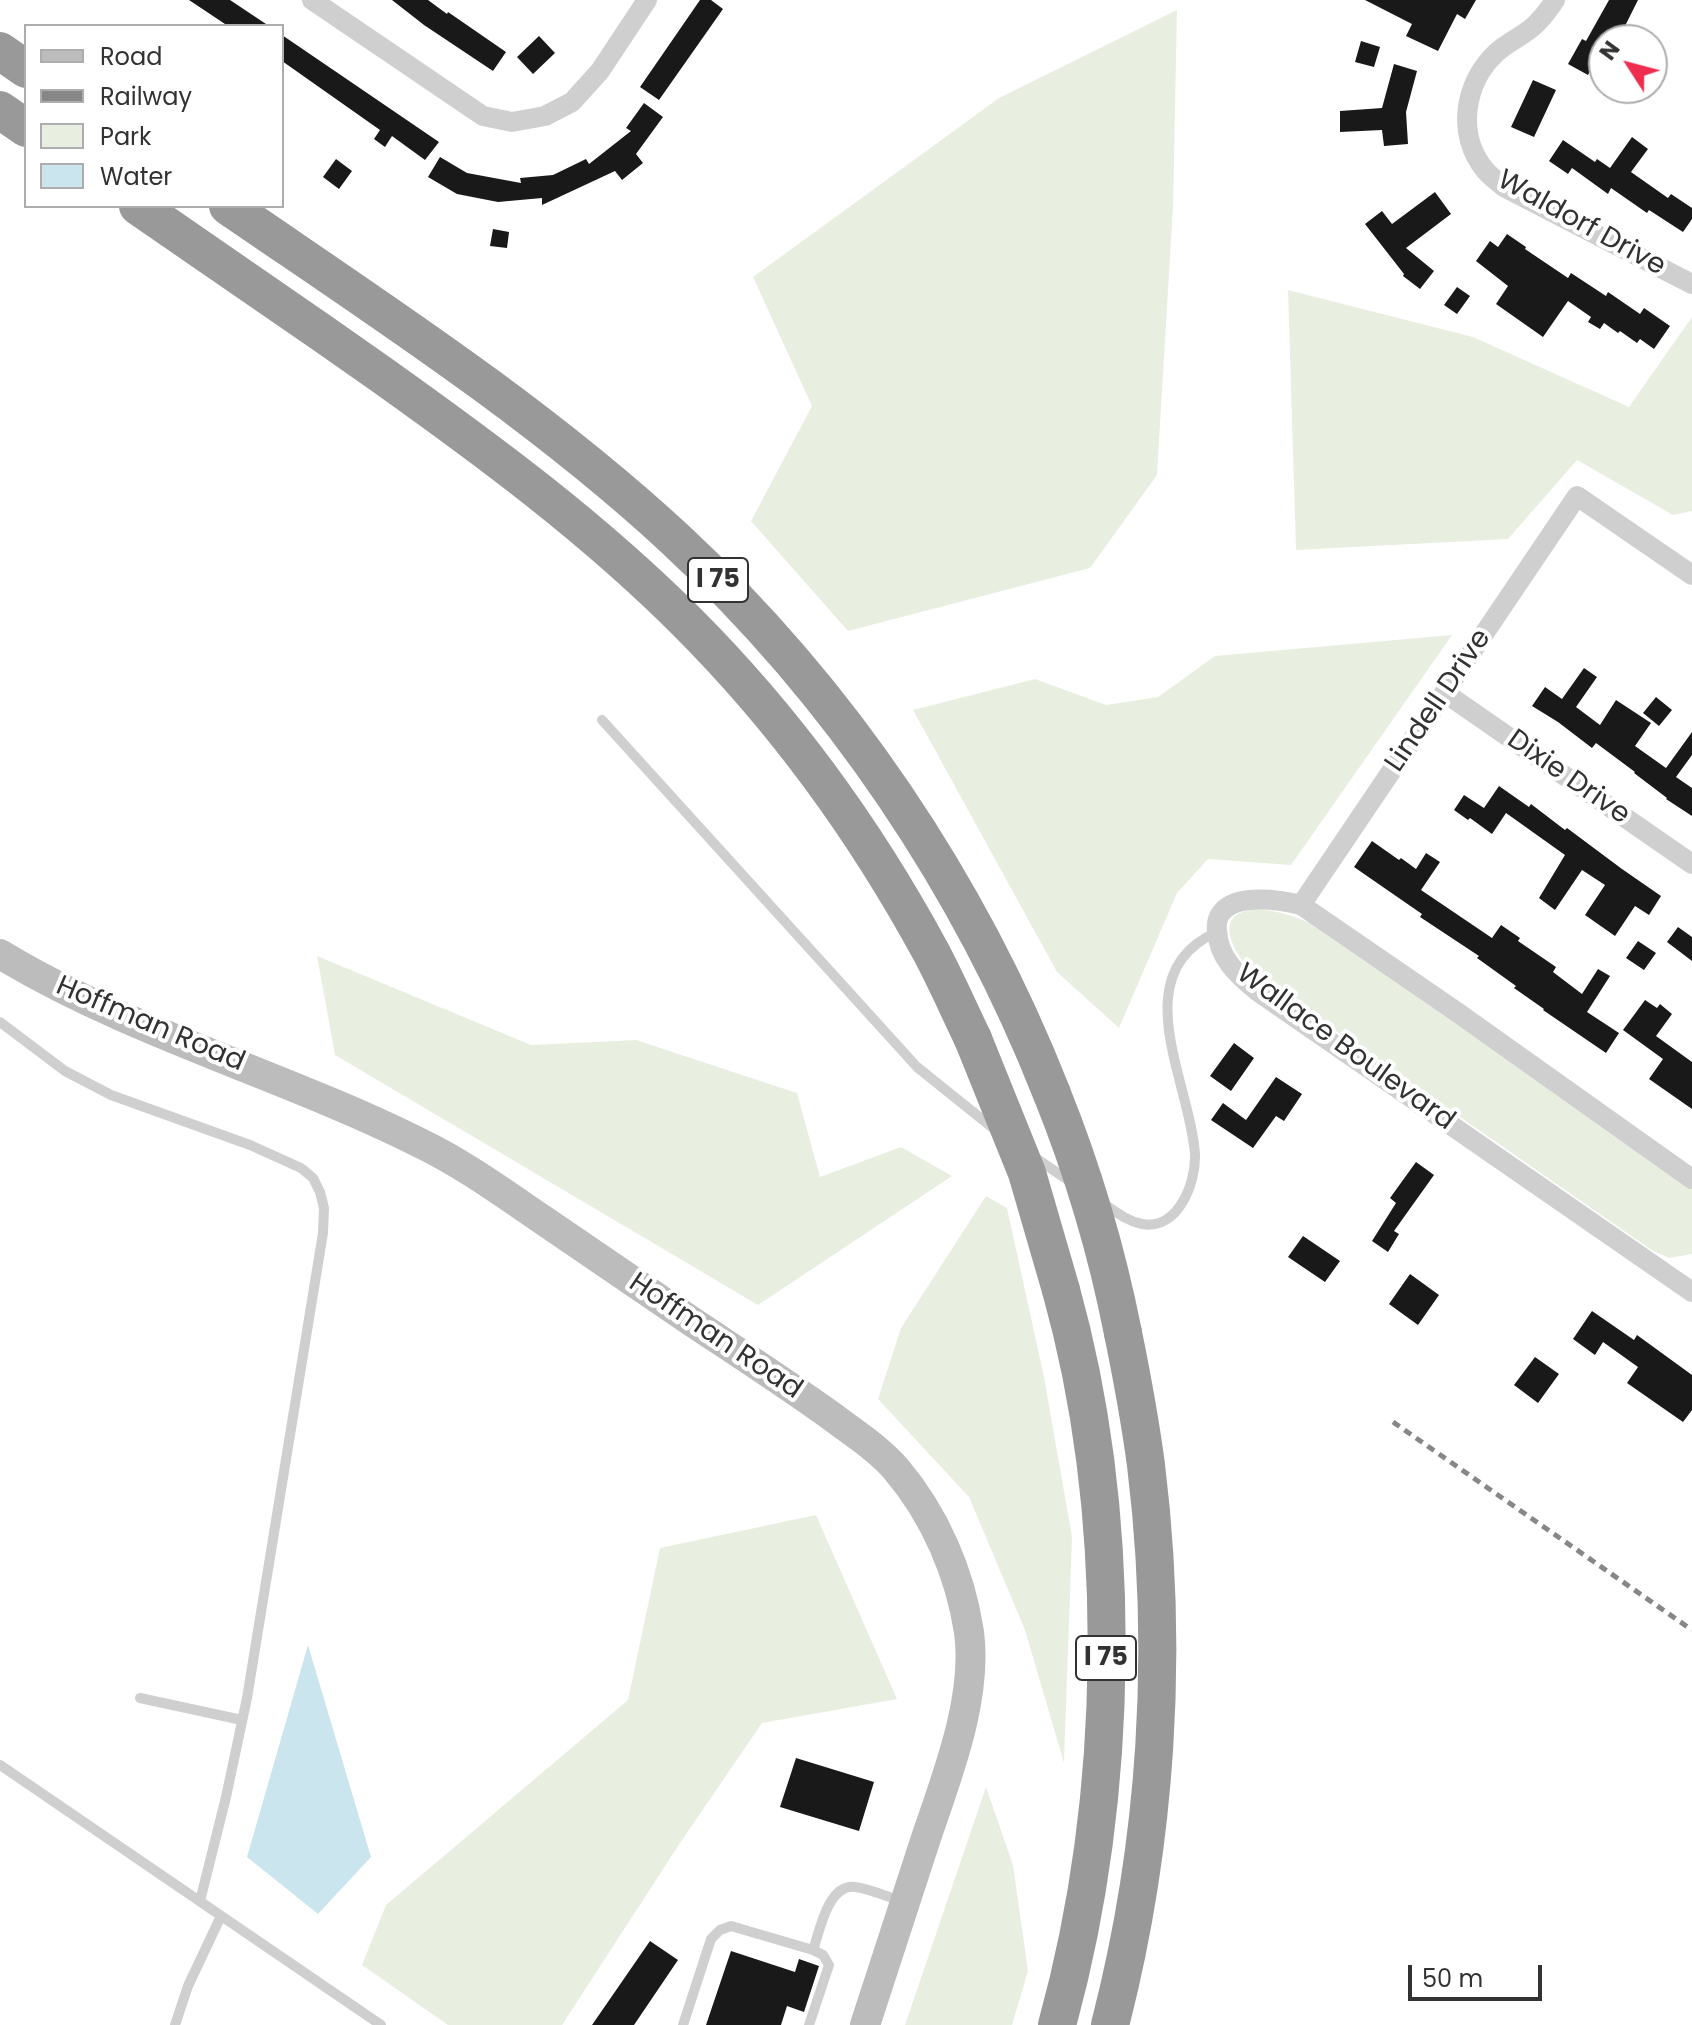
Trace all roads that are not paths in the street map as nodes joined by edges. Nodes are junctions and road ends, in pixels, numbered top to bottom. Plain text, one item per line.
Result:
1 (312, 0) edge
2 (647, 0) edge
3 (1555, 0) edge
4 (0, 51) edge
5 (24, 68) edge
6 (0, 110) edge
7 (24, 127) edge
8 (141, 208) edge
9 (231, 208) edge
10 (1692, 284) edge
11 (1692, 575) edge
12 (1445, 693) junction
13 (602, 720) dead end
14 (1692, 864) edge
15 (1301, 905) junction
16 (1217, 932) junction
17 (0, 954) edge
18 (0, 1022) edge
19 (1692, 1179) edge
20 (1691, 1289) edge
21 (140, 1698) dead end
22 (242, 1720) junction
23 (0, 1765) edge
24 (200, 1901) junction
25 (905, 1903) junction
26 (221, 1916) junction
27 (813, 1950) junction
28 (175, 2025) edge
29 (381, 2025) edge
30 (683, 2025) edge
31 (809, 2025) edge
32 (865, 2025) edge
33 (1057, 2025) edge
34 (1110, 2025) edge

1 - 2 street
3 - 10 street, Waldorf Drive
4 - 5 highway
6 - 7 highway
8 - 33 highway, I 75, bridge
9 - 34 highway, I 75, bridge
11 - 12 street, Lindell Drive
12 - 14 street, Dixie Drive
12 - 15 street, Lindell Drive
13 - 16 lane
15 - 16 street, Wallace Boulevard
15 - 19 street, Wallace Boulevard
16 - 20 street, Wallace Boulevard
17 - 25 street, Hoffman Road
18 - 22 lane
21 - 22 lane
22 - 24 lane
23 - 24 lane
24 - 26 lane
25 - 27 lane
25 - 32 street, Hoffman Road
26 - 28 lane
26 - 29 lane
27 - 30 lane
27 - 31 lane

